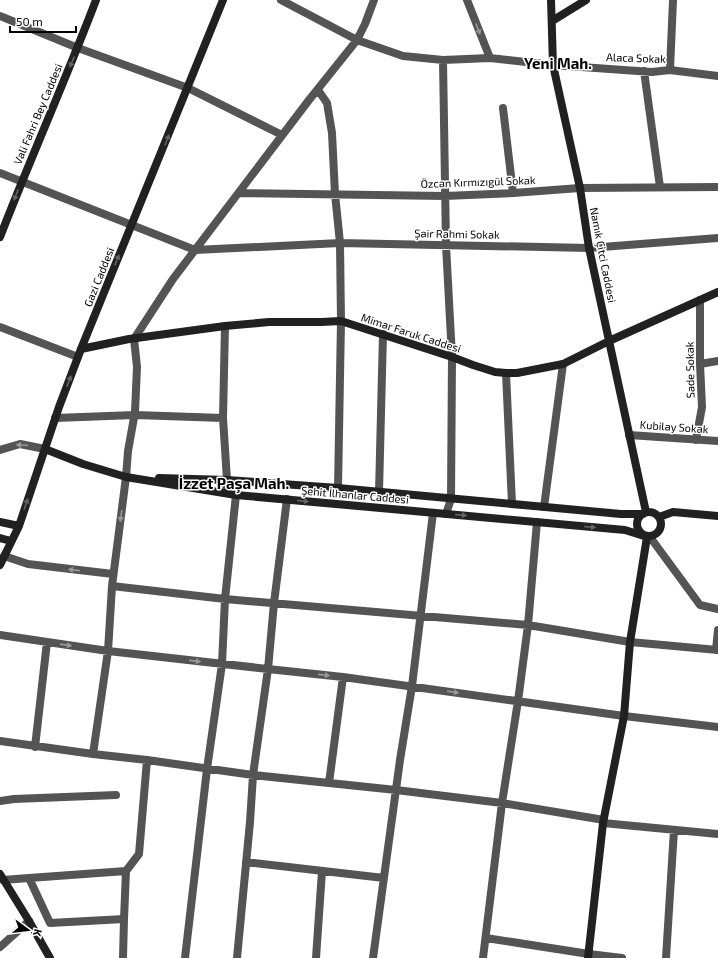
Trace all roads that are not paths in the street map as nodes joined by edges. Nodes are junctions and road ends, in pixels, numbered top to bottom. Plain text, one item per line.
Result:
1 (96, 0) edge
2 (223, 0) edge
3 (282, 0) edge
4 (374, 0) edge
5 (467, 0) edge
6 (551, 0) edge
7 (586, 0) edge
8 (673, 0) edge
9 (0, 16) edge
10 (552, 21) junction
11 (358, 40) junction
12 (78, 48) junction
13 (490, 58) junction
14 (443, 60) junction
15 (553, 65) junction
16 (670, 70) junction
17 (644, 71) junction
18 (718, 76) edge
19 (188, 88) junction
20 (318, 90) junction
21 (503, 108) dead end
22 (282, 135) junction
23 (0, 173) edge
24 (21, 182) junction
25 (660, 187) junction
26 (718, 187) edge
27 (580, 188) junction
28 (239, 193) junction
29 (513, 193) junction
30 (335, 194) junction
31 (445, 196) junction
32 (132, 225) junction
33 (0, 237) edge
34 (718, 238) edge
35 (340, 243) junction
36 (446, 245) junction
37 (589, 248) junction
38 (195, 250) junction
39 (718, 292) edge
40 (700, 300) junction
41 (341, 321) junction
42 (225, 326) junction
43 (0, 327) edge
44 (383, 334) junction
45 (134, 339) junction
46 (609, 341) junction
47 (81, 349) junction
48 (78, 357) junction
49 (452, 357) junction
50 (718, 361) edge
51 (563, 364) junction
52 (700, 364) junction
53 (506, 373) junction
54 (135, 415) junction
55 (55, 418) junction
56 (223, 418) junction
57 (629, 435) junction
58 (696, 440) junction
59 (718, 441) edge
60 (0, 450) edge
61 (45, 450) junction
62 (126, 477) junction
63 (227, 480) junction
64 (338, 488) junction
65 (380, 492) junction
66 (226, 493) junction
67 (236, 495) junction
68 (450, 498) junction
69 (287, 499) junction
70 (512, 504) junction
71 (544, 507) junction
72 (433, 513) junction
73 (644, 513) junction
74 (446, 514) junction
75 (718, 516) edge
76 (659, 517) junction
77 (0, 522) edge
78 (537, 522) junction
79 (19, 526) junction
80 (647, 536) junction
81 (0, 538) edge
82 (11, 541) junction
83 (4, 556) junction
84 (0, 565) edge
85 (113, 574) junction
86 (112, 586) junction
87 (225, 599) junction
88 (274, 603) junction
89 (718, 609) edge
90 (421, 616) junction
91 (528, 625) junction
92 (718, 630) edge
93 (0, 635) edge
94 (47, 642) junction
95 (630, 642) junction
96 (717, 650) edge
97 (108, 651) junction
98 (222, 664) junction
99 (268, 669) junction
100 (343, 677) junction
101 (412, 686) junction
102 (518, 701) junction
103 (624, 716) junction
104 (718, 727) edge
105 (0, 741) edge
106 (35, 747) junction
107 (93, 754) junction
108 (147, 760) junction
109 (207, 769) junction
110 (253, 775) junction
111 (330, 783) junction
112 (396, 790) junction
113 (116, 795) dead end
114 (0, 801) edge
115 (502, 802) junction
116 (603, 822) junction
117 (674, 830) junction
118 (718, 834) edge
119 (246, 862) junction
120 (126, 871) junction
121 (322, 871) junction
122 (2, 877) edge
123 (29, 878) junction
124 (384, 878) junction
125 (124, 919) junction
126 (29, 921) junction
127 (0, 935) edge
128 (486, 938) junction
129 (9, 939) junction
130 (0, 948) edge
131 (588, 956) edge
132 (50, 958) edge
133 (123, 958) edge
134 (185, 958) edge
135 (237, 958) edge
136 (316, 958) edge
137 (373, 958) edge
138 (483, 958) edge
139 (622, 958) edge
140 (666, 958) edge

1 - 12 street, Vali Fahri Bey Caddesi
2 - 19 street, Gazi Caddesi
3 - 11 street, Alaca Sokak
4 - 11 street
5 -> 13 street
6 - 10 street, Namık Çitci Caddesi
7 - 10 street
8 - 16 street
9 - 12 street
10 - 15 street, Namık Çitci Caddesi
11 - 14 street, Alaca Sokak
11 - 20 street
12 - 19 street
12 -> 24 street, Vali Fahri Bey Caddesi
13 - 14 street, Alaca Sokak
13 - 15 street, Alaca Sokak
14 - 31 street
15 - 17 street, Alaca Sokak
15 - 27 street, Namık Çitci Caddesi
16 - 17 street, Alaca Sokak
16 - 18 street, Alaca Sokak
17 - 25 street
19 - 22 street
32 -> 19 street, Gazi Caddesi
20 - 22 street
20 - 30 street
21 - 29 street
22 - 28 street
23 - 24 street
24 - 32 street
24 -> 33 street, Vali Fahri Bey Caddesi
25 - 26 street, Özcan Kırmızıgül Sokak
25 - 27 street, Özcan Kırmızıgül Sokak
27 - 29 street, Özcan Kırmızıgül Sokak
27 - 37 street, Namık Çitci Caddesi
28 - 30 street, Özcan Kırmızıgül Sokak
28 - 38 street
29 - 31 street, Özcan Kırmızıgül Sokak
30 - 31 street, Özcan Kırmızıgül Sokak
30 - 35 street
31 - 36 street
32 - 38 street
47 -> 32 street, Gazi Caddesi
34 - 37 street, Şair Rahmi Sokak
35 - 36 street, Şair Rahmi Sokak
35 - 38 street, Şair Rahmi Sokak
35 - 41 street
36 - 37 street, Şair Rahmi Sokak
36 - 49 street
37 - 46 street, Namık Çitci Caddesi
38 - 45 street
39 - 40 street, Mimar Faruk Caddesi
40 - 46 street, Mimar Faruk Caddesi
40 - 52 street, Sade Sokak
41 - 42 street, Mimar Faruk Caddesi
41 - 44 street, Mimar Faruk Caddesi
41 - 64 street
42 - 45 street, Mimar Faruk Caddesi
42 - 56 street
43 - 48 street
44 - 49 street, Mimar Faruk Caddesi
44 - 65 street
45 - 47 street, Mimar Faruk Caddesi
45 - 54 street
46 - 51 street, Mimar Faruk Caddesi
46 - 57 street, Namık Çitci Caddesi
47 - 48 street, Gazi Caddesi
55 -> 48 street, Gazi Caddesi
49 - 53 street, Mimar Faruk Caddesi
49 - 68 street
50 - 52 street
51 - 53 street, Mimar Faruk Caddesi
51 - 71 street
52 - 58 street, Sade Sokak
53 - 70 street
54 - 55 street
54 - 56 street
54 - 62 street
55 - 61 street, Gazi Caddesi
56 - 63 street
57 - 58 street, Kubilay Sokak
57 - 73 street, Namık Çitci Caddesi
58 - 59 street, Kubilay Sokak
61 -> 60 street
61 - 62 street
79 -> 61 street, Gazi Caddesi
62 - 63 street, Şehit İlhanlar Caddesi
62 - 66 street, Şehit İlhanlar Caddesi
62 -> 85 street
63 - 64 street, Şehit İlhanlar Caddesi
63 - 66 street
64 - 65 street, Şehit İlhanlar Caddesi
65 - 68 street, Şehit İlhanlar Caddesi
66 - 67 street, Şehit İlhanlar Caddesi
67 - 69 street, Şehit İlhanlar Caddesi
67 - 87 street
68 - 70 street, Şehit İlhanlar Caddesi
68 - 74 street
69 -> 72 street, Şehit İlhanlar Caddesi
69 - 88 street
70 - 71 street, Şehit İlhanlar Caddesi
71 - 73 street, Şehit İlhanlar Caddesi
72 - 74 street, Şehit İlhanlar Caddesi
72 - 90 street
73 - 76 street
73 - 80 street
74 -> 78 street, Şehit İlhanlar Caddesi
75 - 76 street
76 - 80 street
77 - 79 street
78 -> 80 street, Şehit İlhanlar Caddesi
78 - 91 street
79 - 82 street, Gazi Caddesi
80 - 89 street
80 - 95 street
81 - 82 street
82 - 83 street, Gazi Caddesi
83 - 84 street, Gazi Caddesi
85 -> 83 street
85 - 86 street
86 - 87 street
86 - 97 street
87 - 88 street
87 - 98 street
88 - 90 street
88 - 99 street
90 - 91 street
90 - 101 street
91 - 95 street
91 - 102 street
92 - 96 street
93 - 94 street
94 -> 97 street
94 - 106 street
95 - 96 street
95 - 103 street
97 -> 98 street
97 - 107 street
98 - 99 street
98 - 109 street
99 -> 100 street
99 - 110 street
100 - 101 street
100 - 111 street
101 -> 102 street
101 - 112 street
102 - 103 street
102 - 115 street
103 - 104 street
103 - 116 street
105 - 106 street
106 - 107 street
107 - 108 street
108 - 109 street
108 - 120 street
109 - 110 street
109 - 134 street
110 - 111 street
110 - 119 street
111 - 112 street
112 - 115 street
112 - 124 street
113 - 114 street
115 - 116 street
115 - 128 street
116 - 117 street
116 - 131 street
117 - 118 street
117 - 140 street
119 - 121 street
119 - 135 street
120 - 123 street
120 - 125 street
121 - 124 street
121 - 136 street
122 - 123 street
122 - 126 street
123 - 125 street
124 - 137 street
125 - 133 street
126 - 129 street
126 - 132 street
127 - 129 street
128 - 131 street
128 - 138 street
129 - 130 street
131 - 139 street

